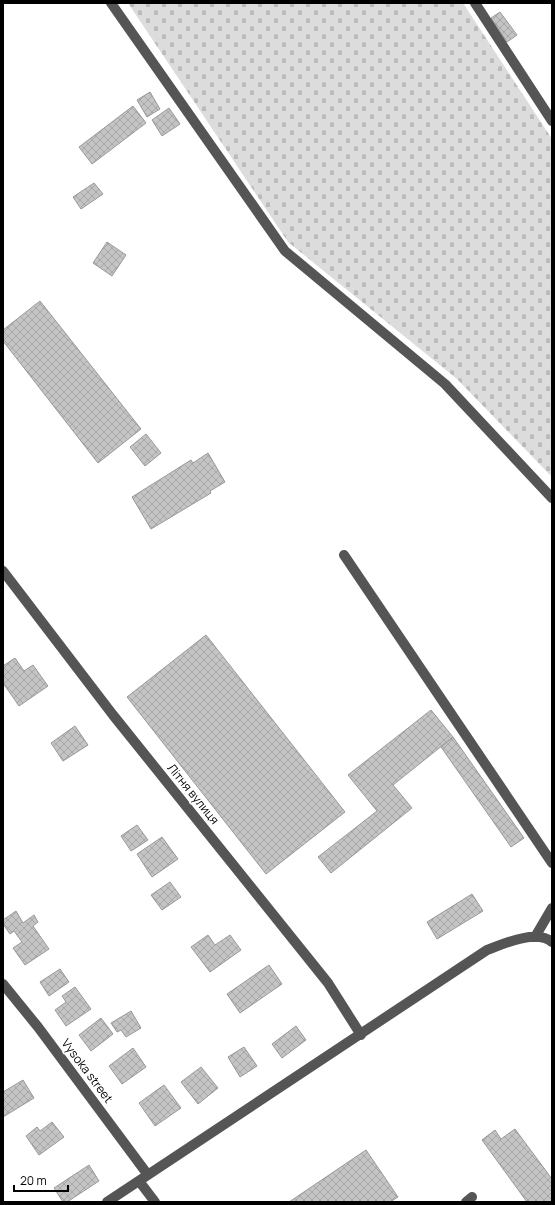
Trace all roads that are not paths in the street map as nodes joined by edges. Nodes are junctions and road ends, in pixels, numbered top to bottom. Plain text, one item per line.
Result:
1 (111, 3) edge
2 (475, 3) edge
3 (552, 121) edge
4 (552, 498) edge
5 (344, 555) dead end
6 (3, 571) edge
7 (552, 863) edge
8 (552, 908) edge
9 (535, 937) junction
10 (552, 942) edge
11 (3, 984) edge
12 (361, 1035) junction
13 (148, 1175) junction
14 (139, 1181) junction
15 (107, 1202) edge
16 (155, 1202) edge

1 - 4 street
2 - 3 street
5 - 7 street
6 - 12 street, Літня вулиця
8 - 9 street
9 - 10 street
9 - 12 street
11 - 13 street, Vysoka street
12 - 13 street
13 - 14 street
14 - 15 street
14 - 16 street

